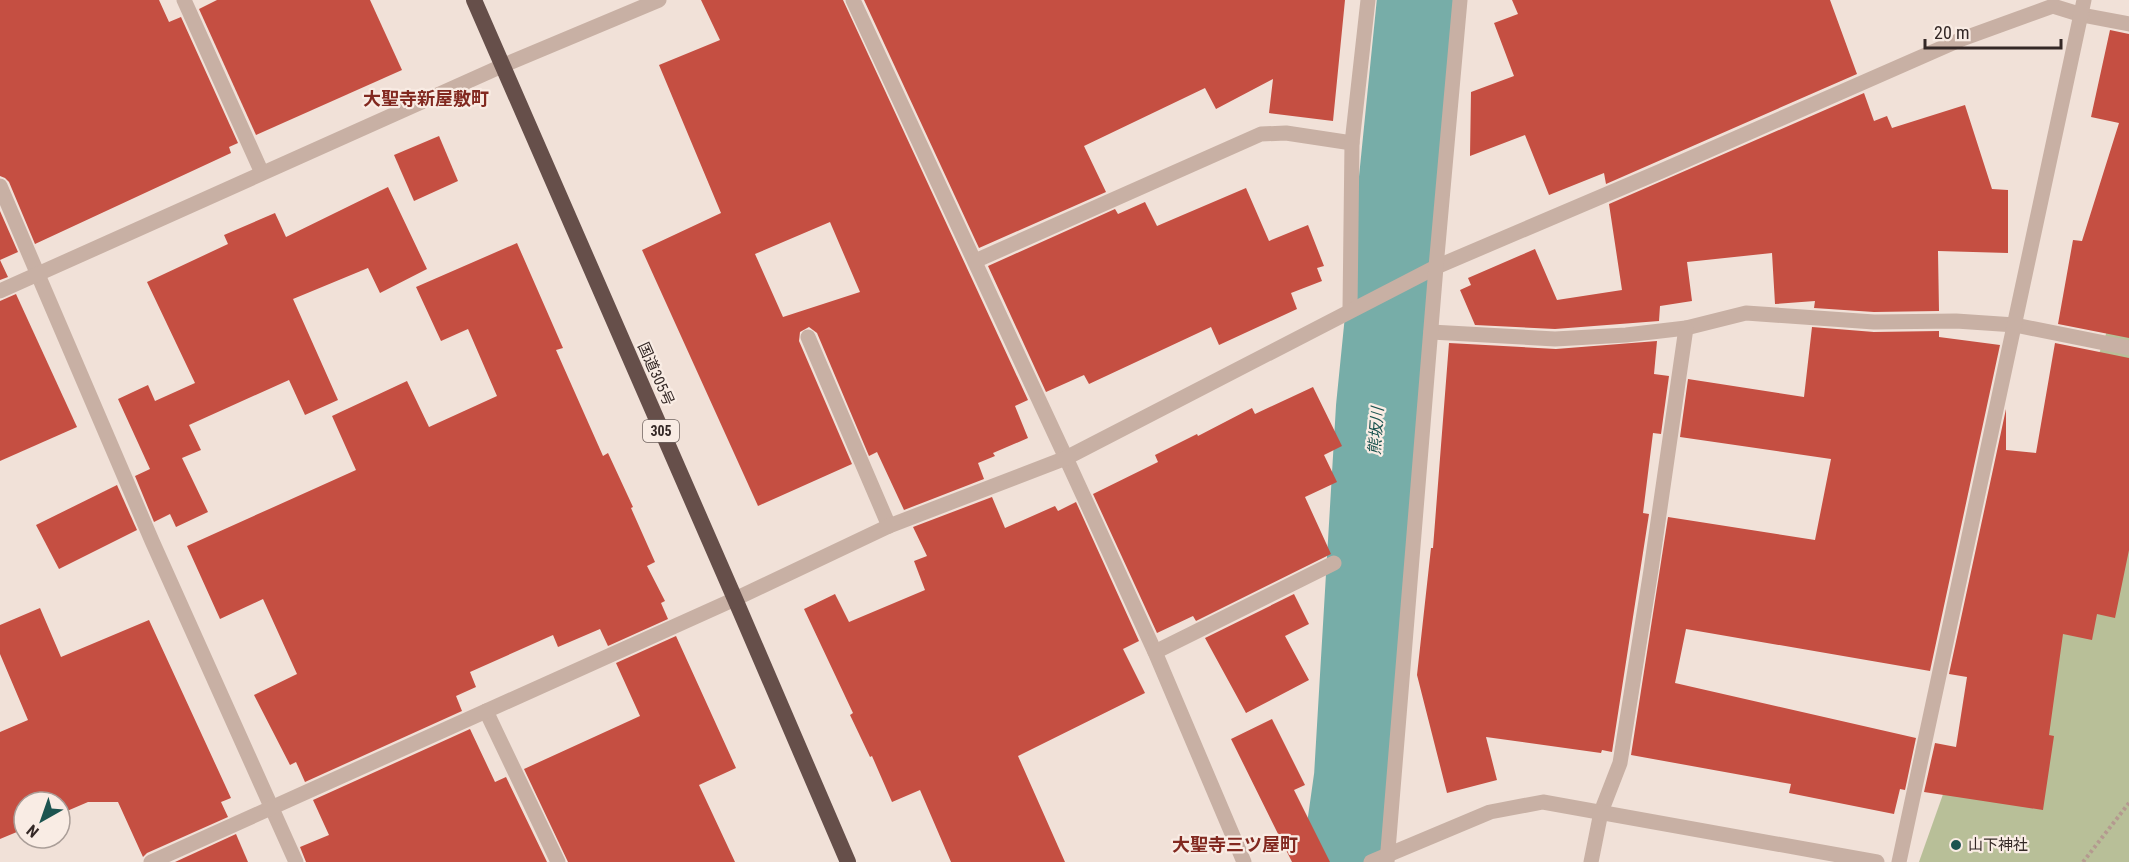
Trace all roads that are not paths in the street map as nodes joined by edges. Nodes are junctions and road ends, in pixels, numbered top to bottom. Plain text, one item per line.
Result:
1 (184, 0) edge
2 (474, 0) edge
3 (659, 0) edge
4 (853, 0) edge
5 (1368, 0) edge
6 (1460, 0) edge
7 (2083, 7) edge
8 (2129, 24) edge
9 (501, 66) junction
10 (1352, 143) junction
11 (262, 173) junction
12 (0, 186) edge
13 (975, 261) junction
14 (1436, 267) junction
15 (38, 274) junction
16 (0, 291) edge
17 (1350, 309) junction
18 (2015, 326) junction
19 (1686, 328) junction
20 (1431, 332) junction
21 (808, 337) dead end
22 (2129, 348) edge
23 (1066, 458) junction
24 (889, 526) junction
25 (1334, 563) dead end
26 (735, 599) junction
27 (1155, 652) junction
28 (486, 711) junction
29 (271, 808) junction
30 (1601, 812) junction
31 (1388, 859) edge
32 (151, 862) edge
33 (296, 862) edge
34 (558, 862) edge
35 (848, 862) edge
36 (1244, 862) edge
37 (1371, 862) edge
38 (1591, 862) edge
39 (1877, 862) edge
40 (1899, 862) edge

1 - 11 street
2 - 9 highway, 国道305号 / 305
3 - 9 street
4 - 13 street
5 - 10 street
6 - 14 street
7 - 8 street
7 - 14 street
7 - 18 street
9 - 11 street
9 - 26 highway, 国道305号 / 305
10 - 13 street
10 - 17 street
11 - 15 street
12 - 15 street
13 - 23 street
14 - 17 street
14 - 20 street
15 - 16 street
15 - 29 street
17 - 23 street
18 - 19 street
18 - 22 street
18 - 40 street
19 - 20 street
19 - 30 street
20 - 31 street
21 - 24 street
23 - 24 street
23 - 27 street
24 - 26 street
25 - 27 street
26 - 28 street
26 - 35 highway, 国道305号 / 305
27 - 36 street
28 - 29 street
28 - 34 street
29 - 32 street
29 - 33 street
30 - 31 street
30 - 38 street
30 - 39 street
31 - 37 street

